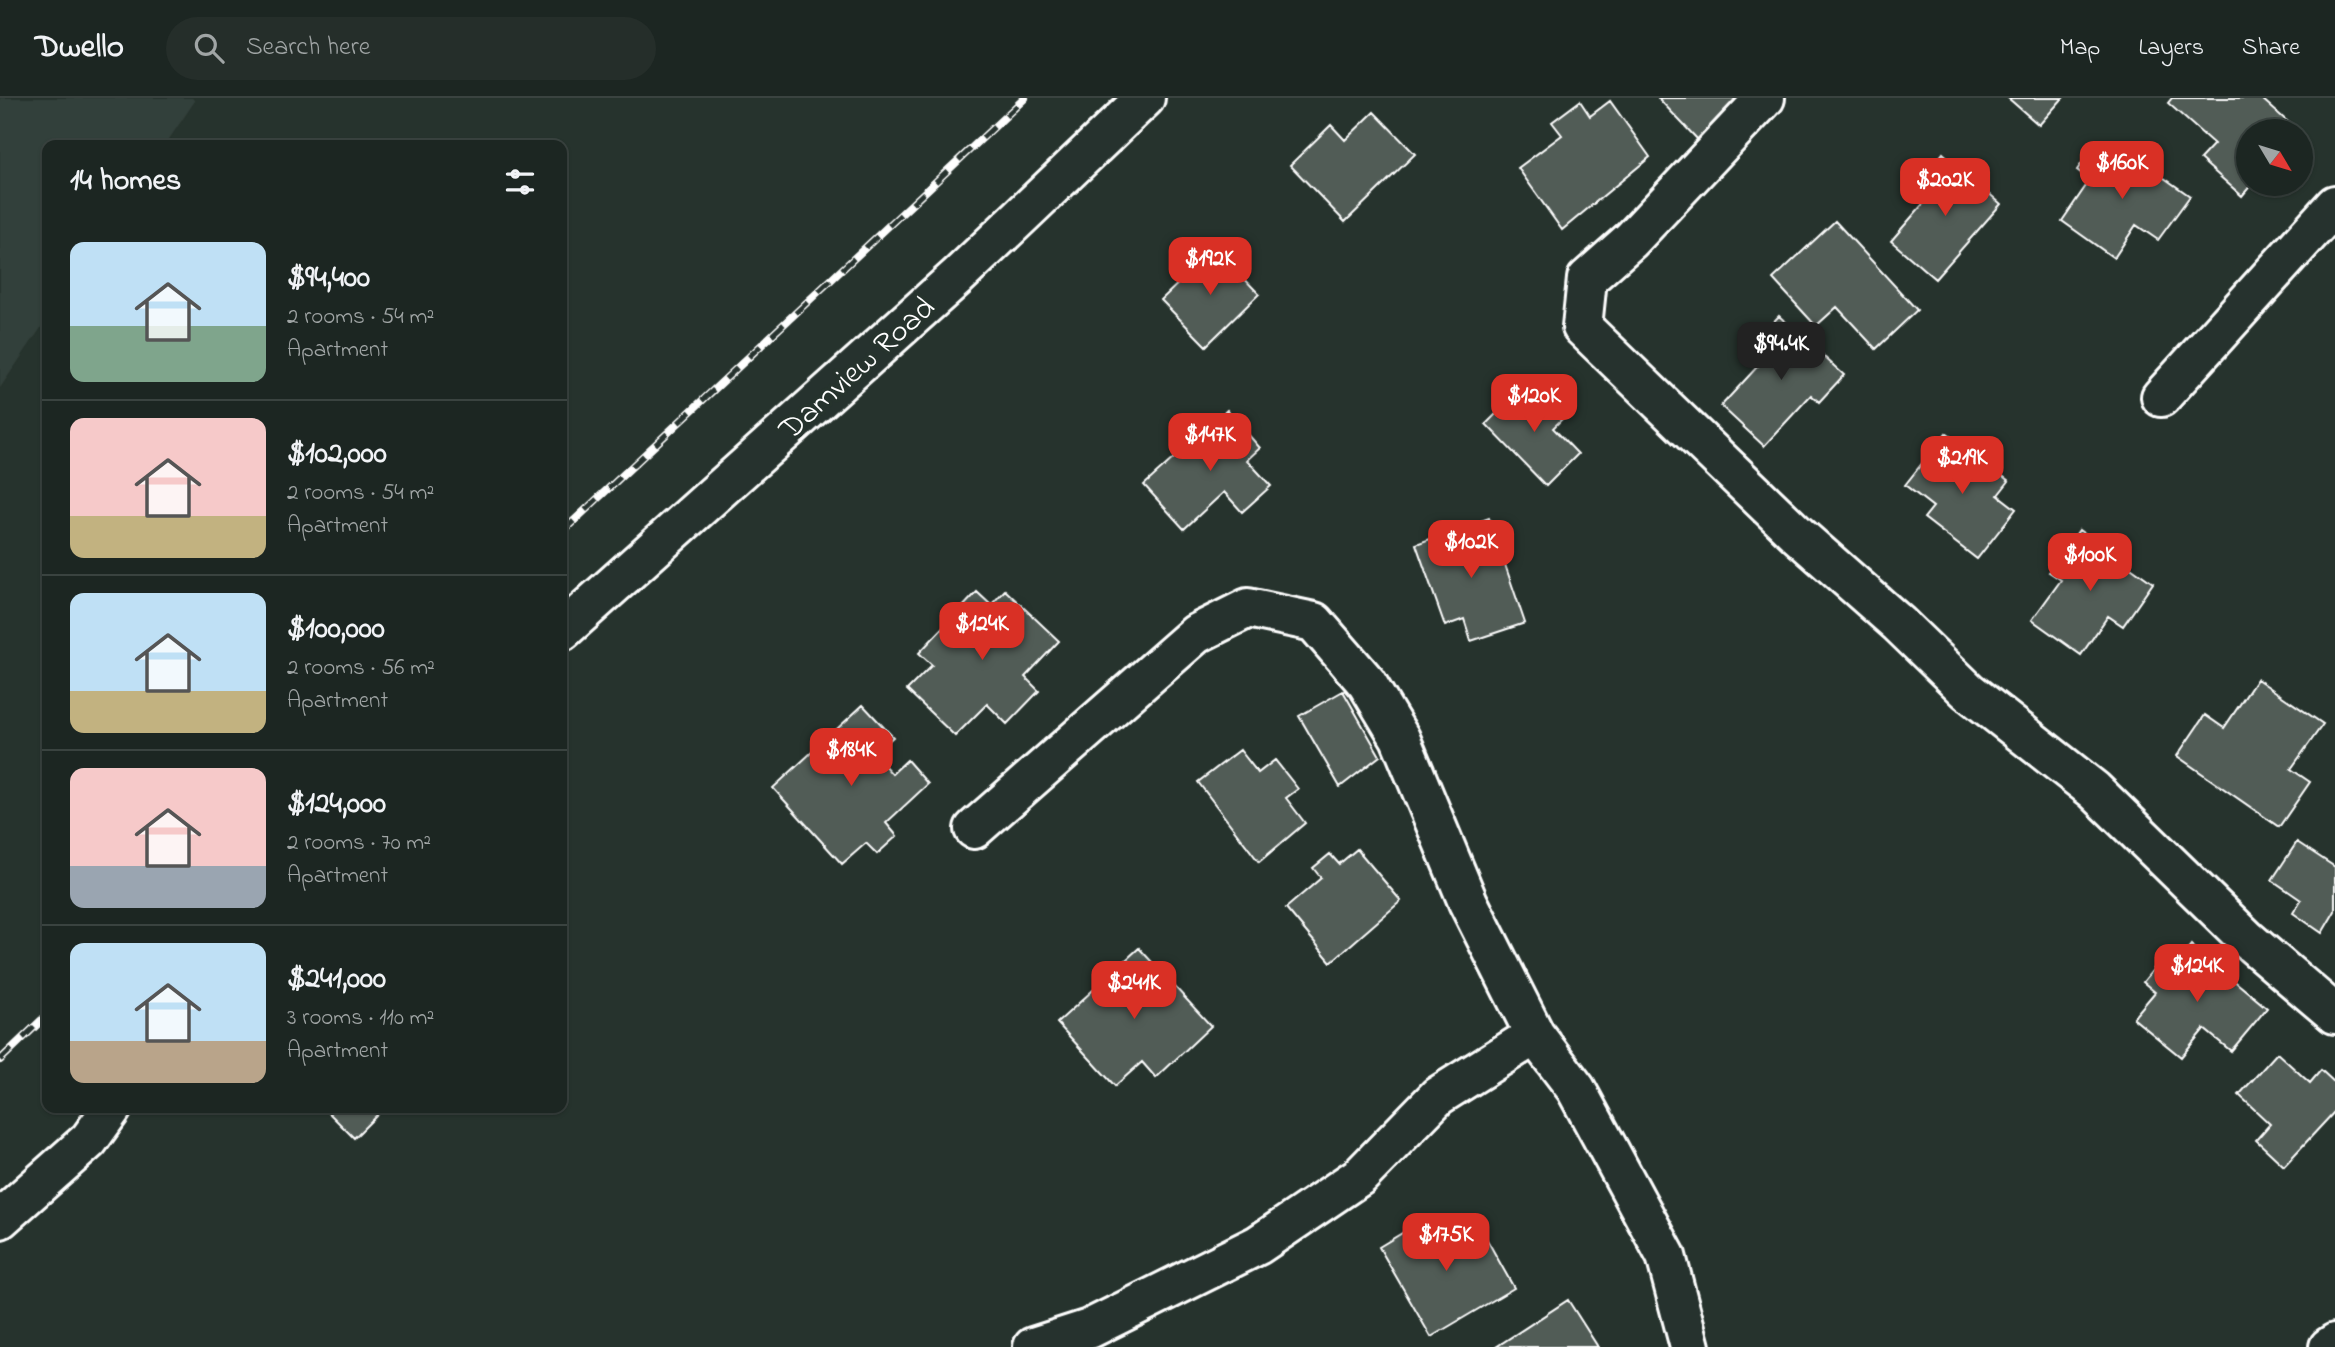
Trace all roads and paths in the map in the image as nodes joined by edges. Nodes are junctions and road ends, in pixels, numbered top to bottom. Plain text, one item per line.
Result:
1 (1144, 98) edge
2 (1765, 98) edge
3 (2335, 205) edge
4 (2161, 397) dead end
5 (567, 627) edge
6 (974, 829) dead end
7 (2335, 1014) edge
8 (1535, 1035) junction
9 (108, 1113) edge
10 (0, 1219) edge
11 (2335, 1343) edge
12 (1033, 1347) edge
13 (1690, 1347) edge
14 (2329, 1347) edge

1 - 5 street, Damview Road
2 - 7 street
3 - 4 street
6 - 8 street
8 - 12 street
8 - 13 street
9 - 10 street
11 - 14 street

